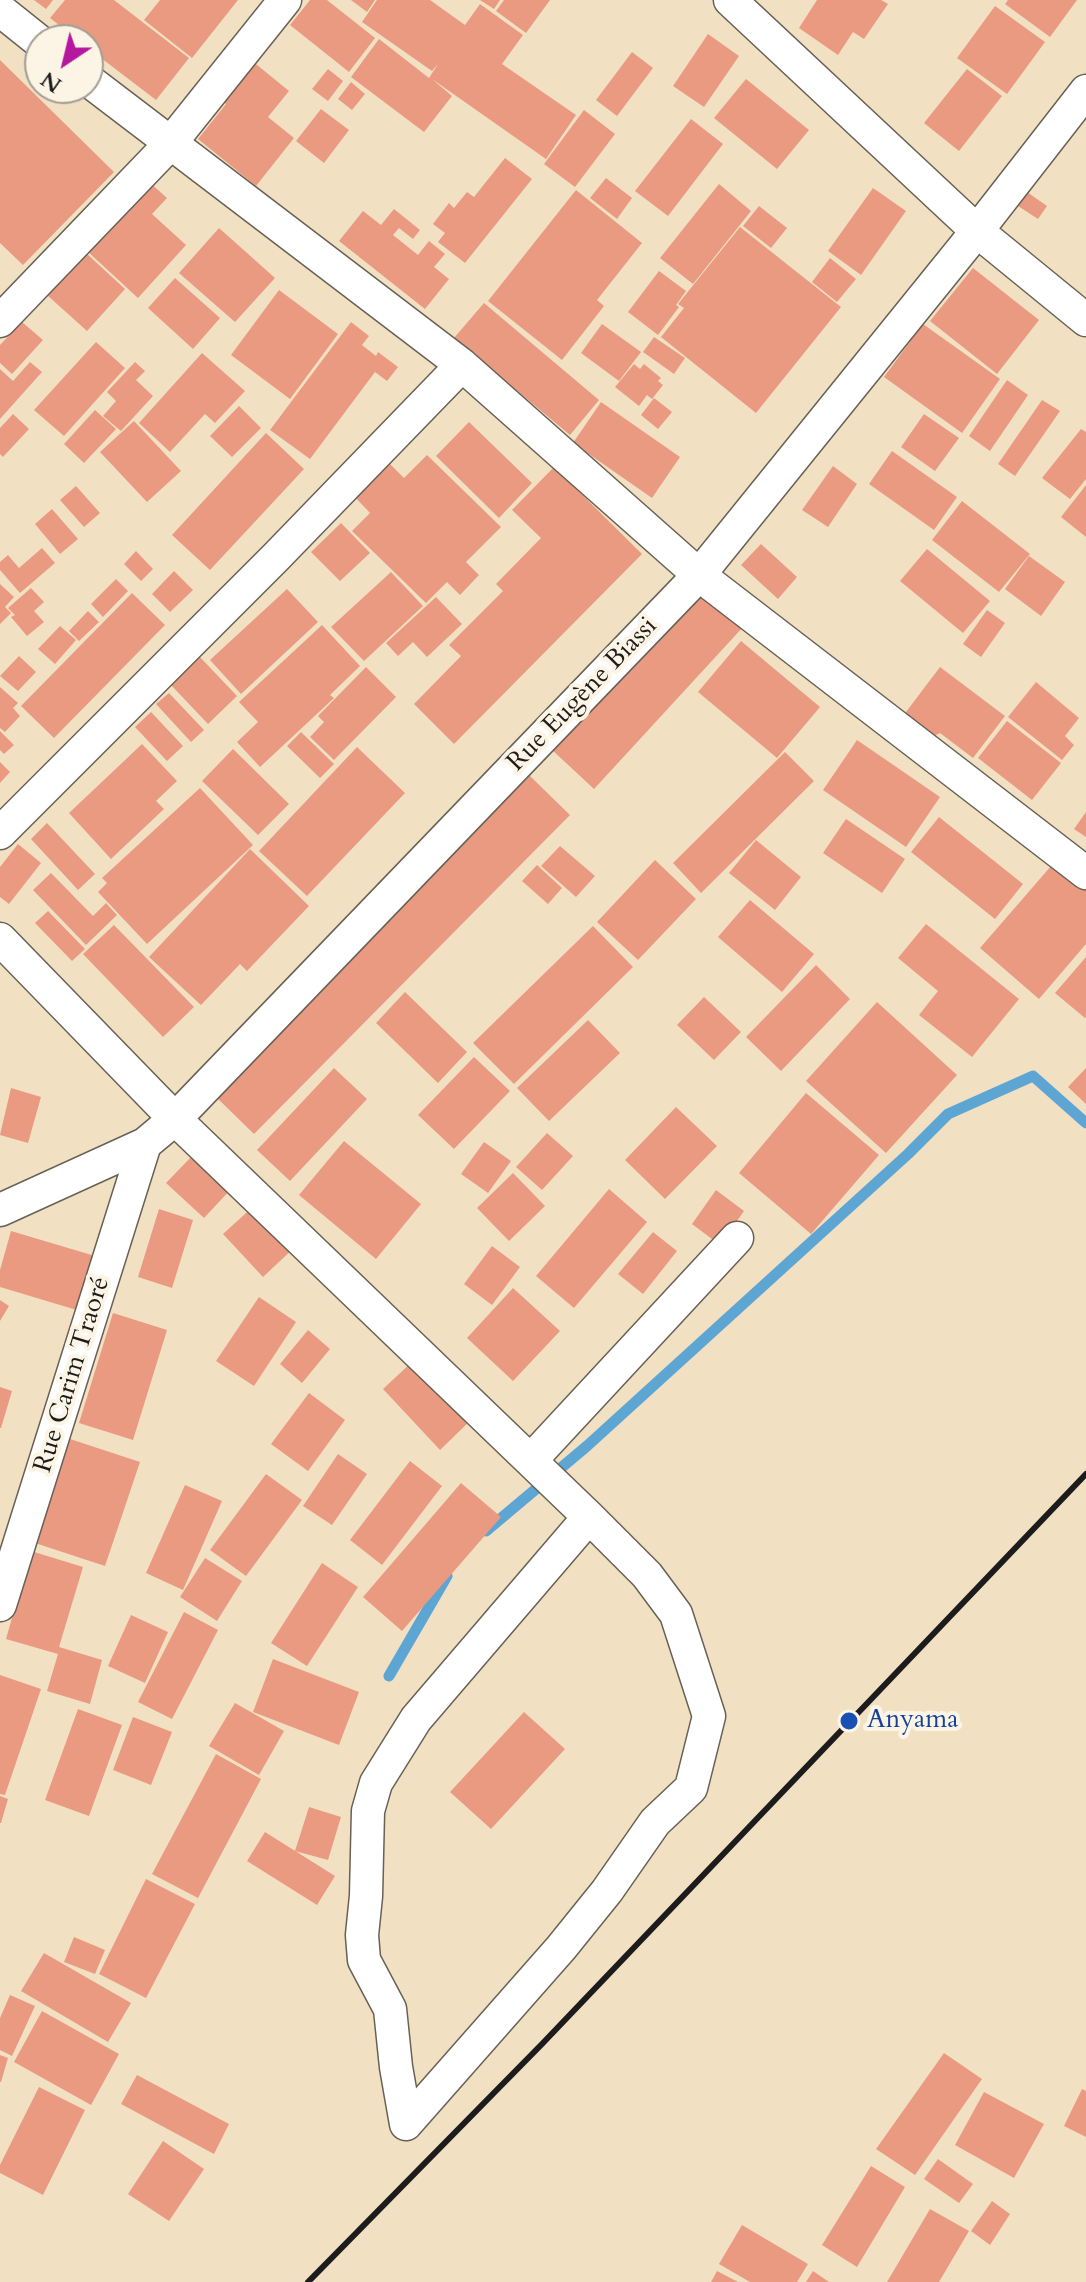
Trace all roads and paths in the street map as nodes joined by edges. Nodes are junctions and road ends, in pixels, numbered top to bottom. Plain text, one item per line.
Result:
1 (285, 0) edge
2 (730, 0) edge
3 (0, 10) edge
4 (24, 29) edge
5 (1086, 91) edge
6 (104, 93) edge
7 (169, 145) junction
8 (977, 231) junction
9 (1086, 320) edge
10 (0, 321) edge
11 (462, 365) junction
12 (699, 575) junction
13 (0, 833) edge
14 (1086, 873) edge
15 (0, 939) edge
16 (175, 1119) junction
17 (145, 1144) junction
18 (0, 1210) edge
19 (737, 1238) dead end
20 (531, 1460) junction
21 (589, 1517) junction
22 (0, 1605) edge

1 - 7 street
2 - 8 street
3 - 4 street
5 - 8 street, Rue Eugène Biassi
6 - 7 street
7 - 10 street
7 - 11 street
8 - 9 street
8 - 12 street, Rue Eugène Biassi
11 - 12 street
11 - 13 street
12 - 14 street
12 - 16 street, Rue Eugène Biassi
15 - 16 street
16 - 17 street, Rue Eugène Biassi
16 - 20 street
17 - 18 street, Rue Eugène Biassi
17 - 22 street, Rue Carim Traoré
19 - 20 street
20 - 21 street
21 - 21 street

